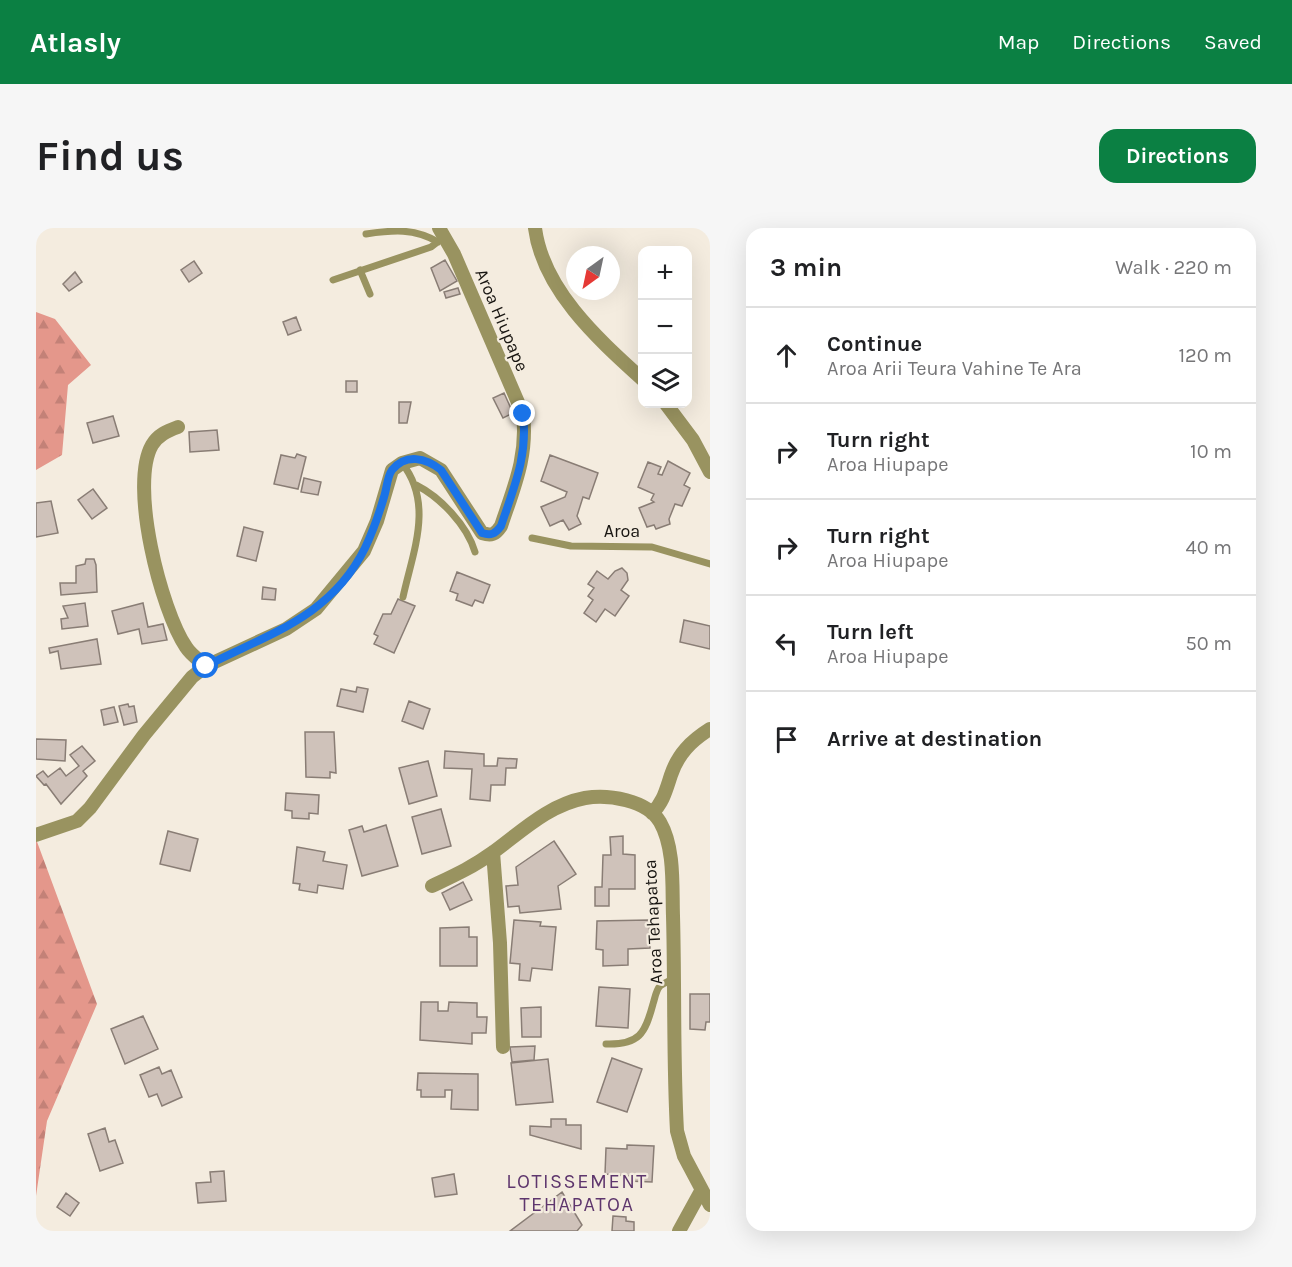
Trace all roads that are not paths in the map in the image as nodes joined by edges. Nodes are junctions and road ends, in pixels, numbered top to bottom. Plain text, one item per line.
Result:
1 (534, 228) edge
2 (366, 234) dead end
3 (440, 236) edge
4 (360, 270) junction
5 (333, 280) dead end
6 (370, 294) dead end
7 (638, 375) edge
8 (669, 408) edge
9 (178, 427) dead end
10 (402, 463) junction
11 (710, 472) edge
12 (416, 484) junction
13 (532, 538) dead end
14 (475, 552) dead end
15 (710, 564) edge
16 (403, 597) dead end
17 (206, 666) junction
18 (710, 729) edge
19 (652, 813) junction
20 (36, 835) edge
21 (493, 852) junction
22 (432, 886) dead end
23 (674, 978) junction
24 (606, 1044) dead end
25 (503, 1047) dead end
26 (701, 1191) junction
27 (710, 1205) edge
28 (679, 1231) edge

1 - 7 street
2 - 3 lane
3 - 4 lane
3 - 10 street, Aroa Hiupape
4 - 5 lane
4 - 6 lane
8 - 11 street
9 - 17 street
10 - 12 lane
10 - 17 street
12 - 14 lane
12 - 16 lane
13 - 15 lane, Aroa
17 - 20 street
18 - 19 street
19 - 21 street
19 - 23 street, Aroa Tehapatoa
21 - 22 street
21 - 25 street
23 - 24 lane
23 - 26 street, Aroa Tehapatoa
26 - 27 street, Aroa Tehapatoa
26 - 28 street

